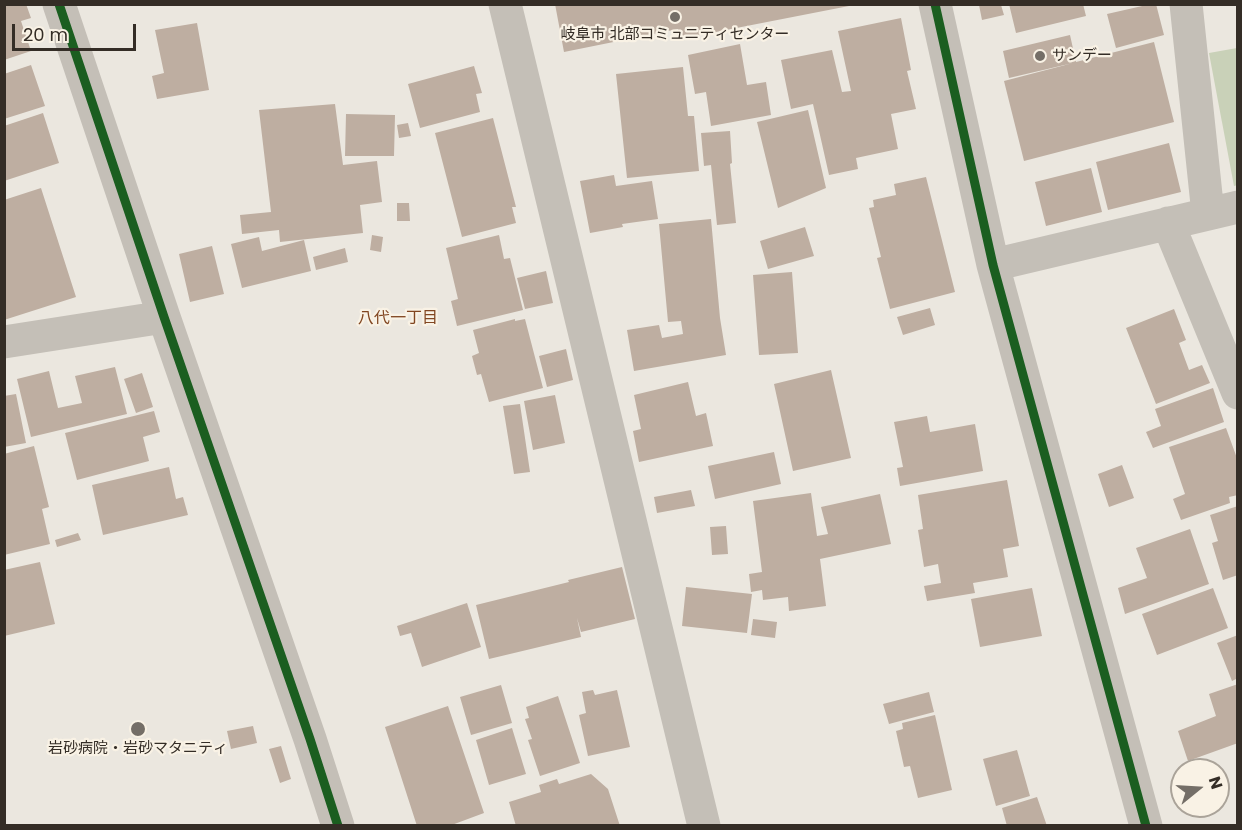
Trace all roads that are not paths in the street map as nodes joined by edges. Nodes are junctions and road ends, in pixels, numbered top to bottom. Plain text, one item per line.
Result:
1 (59, 4) edge
2 (505, 4) edge
3 (935, 4) edge
4 (1186, 4) edge
5 (1223, 210) edge
6 (1168, 223) junction
7 (993, 264) junction
8 (164, 317) junction
9 (4, 342) edge
10 (1238, 393) edge
11 (338, 825) edge
12 (704, 825) edge
13 (1146, 825) edge

1 - 8 street
2 - 12 street
3 - 7 street
4 - 5 street
5 - 6 street
6 - 7 street
6 - 10 street
7 - 13 street
8 - 9 street
8 - 11 street

